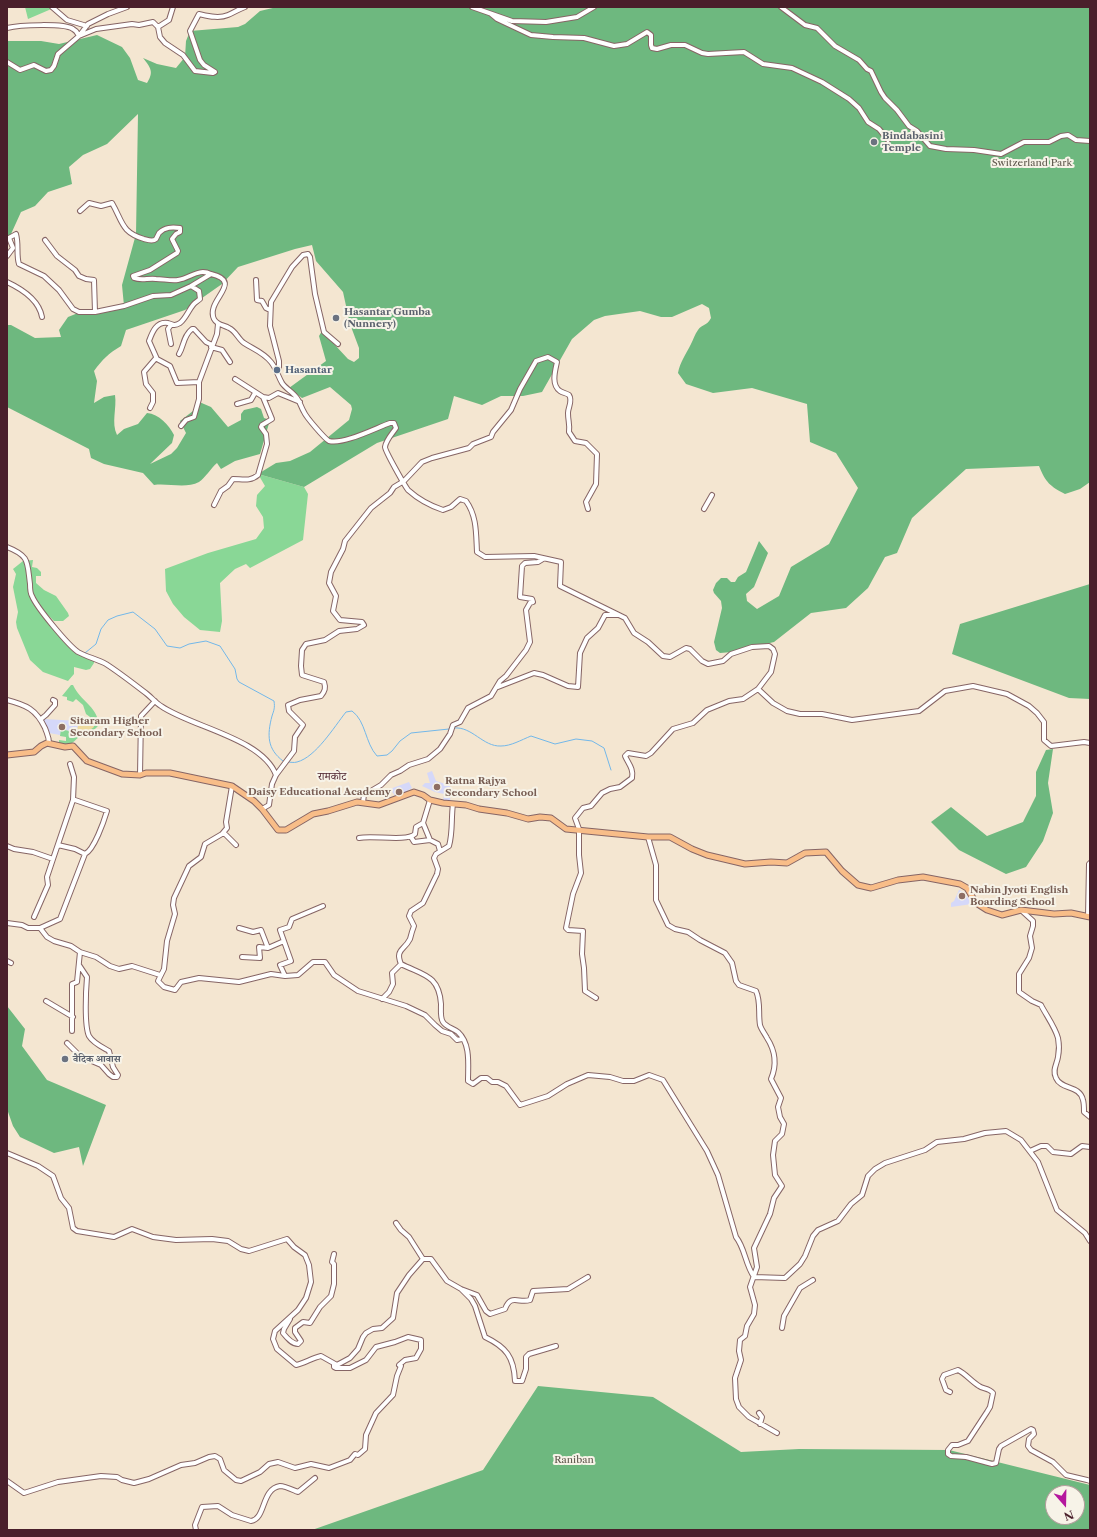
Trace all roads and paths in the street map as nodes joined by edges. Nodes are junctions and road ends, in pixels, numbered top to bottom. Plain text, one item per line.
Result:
1 (52, 7) edge
2 (127, 7) edge
3 (173, 7) edge
4 (245, 7) edge
5 (472, 7) edge
6 (594, 7) edge
7 (781, 7) edge
8 (491, 14) junction
9 (86, 26) junction
10 (158, 27) junction
11 (7, 28) edge
12 (79, 36) junction
13 (7, 62) edge
14 (888, 140) dead end
15 (1090, 141) edge
16 (80, 211) dead end
17 (8, 238) edge
18 (45, 240) dead end
19 (7, 256) edge
20 (211, 274) junction
21 (256, 280) dead end
22 (7, 282) edge
23 (191, 286) junction
24 (270, 310) junction
25 (95, 312) junction
26 (42, 317) dead end
27 (218, 324) junction
28 (171, 325) junction
29 (171, 344) dead end
30 (338, 344) dead end
31 (212, 346) junction
32 (178, 354) dead end
33 (156, 358) junction
34 (230, 362) dead end
35 (278, 372) junction
36 (235, 379) dead end
37 (199, 382) junction
38 (570, 389) dead end
39 (255, 393) junction
40 (567, 394) junction
41 (263, 397) junction
42 (300, 402) junction
43 (237, 404) dead end
44 (150, 408) dead end
45 (181, 426) dead end
46 (404, 481) junction
47 (712, 495) dead end
48 (214, 505) dead end
49 (588, 509) dead end
50 (704, 509) dead end
51 (7, 546) edge
52 (543, 559) junction
53 (617, 615) junction
54 (498, 687) junction
55 (758, 689) junction
56 (7, 700) edge
57 (53, 700) dead end
58 (155, 701) junction
59 (40, 719) junction
60 (49, 743) junction
61 (1090, 743) edge
62 (7, 755) edge
63 (70, 764) dead end
64 (140, 775) junction
65 (276, 775) junction
66 (232, 786) junction
67 (73, 800) junction
68 (430, 800) junction
69 (363, 802) junction
70 (453, 804) junction
71 (262, 809) junction
72 (423, 823) junction
73 (579, 829) junction
74 (222, 834) junction
75 (411, 837) junction
76 (359, 838) dead end
77 (648, 838) junction
78 (430, 840) junction
79 (58, 845) junction
80 (236, 845) dead end
81 (7, 846) edge
82 (440, 851) junction
83 (85, 854) junction
84 (53, 859) junction
85 (1090, 863) edge
86 (323, 906) dead end
87 (1021, 910) junction
88 (1089, 916) edge
89 (34, 917) dead end
90 (7, 923) edge
91 (40, 928) junction
92 (239, 928) dead end
93 (284, 941) junction
94 (268, 948) junction
95 (80, 952) junction
96 (242, 957) dead end
97 (401, 964) junction
98 (79, 965) junction
99 (160, 975) junction
100 (285, 976) junction
101 (596, 998) dead end
102 (382, 999) junction
103 (46, 1001) dead end
104 (72, 1017) junction
105 (72, 1031) dead end
106 (462, 1039) junction
107 (67, 1043) dead end
108 (1090, 1116) edge
109 (1090, 1147) edge
110 (1030, 1151) junction
111 (7, 1153) edge
112 (396, 1223) dead end
113 (1090, 1241) edge
114 (334, 1254) dead end
115 (423, 1260) junction
116 (588, 1277) dead end
117 (754, 1277) junction
118 (813, 1280) dead end
119 (461, 1289) junction
120 (290, 1318) junction
121 (782, 1328) dead end
122 (556, 1346) dead end
123 (334, 1364) junction
124 (950, 1392) dead end
125 (759, 1413) dead end
126 (760, 1424) junction
127 (777, 1433) dead end
128 (315, 1478) dead end
129 (1090, 1481) edge
130 (7, 1482) edge
131 (196, 1530) edge

1 - 9 street
2 - 9 street
3 - 10 street
4 - 10 street
5 - 8 street
6 - 8 street
7 - 15 street
8 - 14 street
9 - 12 street
10 - 12 street
11 - 12 street
12 - 13 street
16 - 20 street
17 - 19 street
17 - 25 street
18 - 25 street
20 - 23 street
20 - 27 street
21 - 24 street
22 - 26 street
23 - 25 street
23 - 28 street
24 - 30 street
24 - 35 street
27 - 31 street
27 - 35 street
28 - 29 street
28 - 33 street
31 - 32 street
31 - 34 street
31 - 37 street
33 - 37 street
33 - 44 street
35 - 42 street
36 - 39 street
37 - 45 street
38 - 40 street
39 - 41 street
39 - 43 street
40 - 46 street
40 - 49 street
41 - 42 street
41 - 48 street
42 - 46 street
46 - 52 street
46 - 65 street
47 - 50 street
51 - 58 street
52 - 53 street
52 - 54 street
53 - 54 street
53 - 55 street
54 - 69 street
55 - 61 street
55 - 73 street
56 - 59 street
57 - 59 street
58 - 64 street
58 - 65 street
59 - 60 street
60 - 62 main road
60 - 64 main road
63 - 67 street
64 - 66 main road
65 - 71 street
66 - 71 main road
66 - 74 street
67 - 79 street
67 - 83 street
68 - 69 main road
68 - 70 main road
68 - 72 street
69 - 71 main road
70 - 73 main road
70 - 82 street
72 - 75 street
72 - 78 street
73 - 77 main road
73 - 101 street
74 - 80 street
74 - 99 street
75 - 76 street
75 - 78 street
77 - 87 main road
77 - 117 street
78 - 82 street
79 - 83 street
79 - 84 street
81 - 84 street
82 - 97 street
83 - 91 street
84 - 89 street
85 - 88 street
86 - 93 street
87 - 88 main road
87 - 108 street
90 - 91 street
91 - 95 street
92 - 94 street
93 - 94 street
93 - 100 street
94 - 96 street
95 - 98 street
95 - 99 street
97 - 102 street
97 - 106 street
98 - 104 street
98 - 107 street
99 - 100 street
100 - 102 street
102 - 106 street
103 - 104 street
104 - 105 street
106 - 117 street
109 - 110 street
110 - 113 street
110 - 117 street
111 - 120 street
112 - 115 street
114 - 120 street
115 - 119 street
115 - 123 street
116 - 119 street
117 - 126 street
118 - 121 street
119 - 122 street
120 - 123 street
123 - 130 street
124 - 129 street
125 - 126 street
126 - 127 street
128 - 131 street

